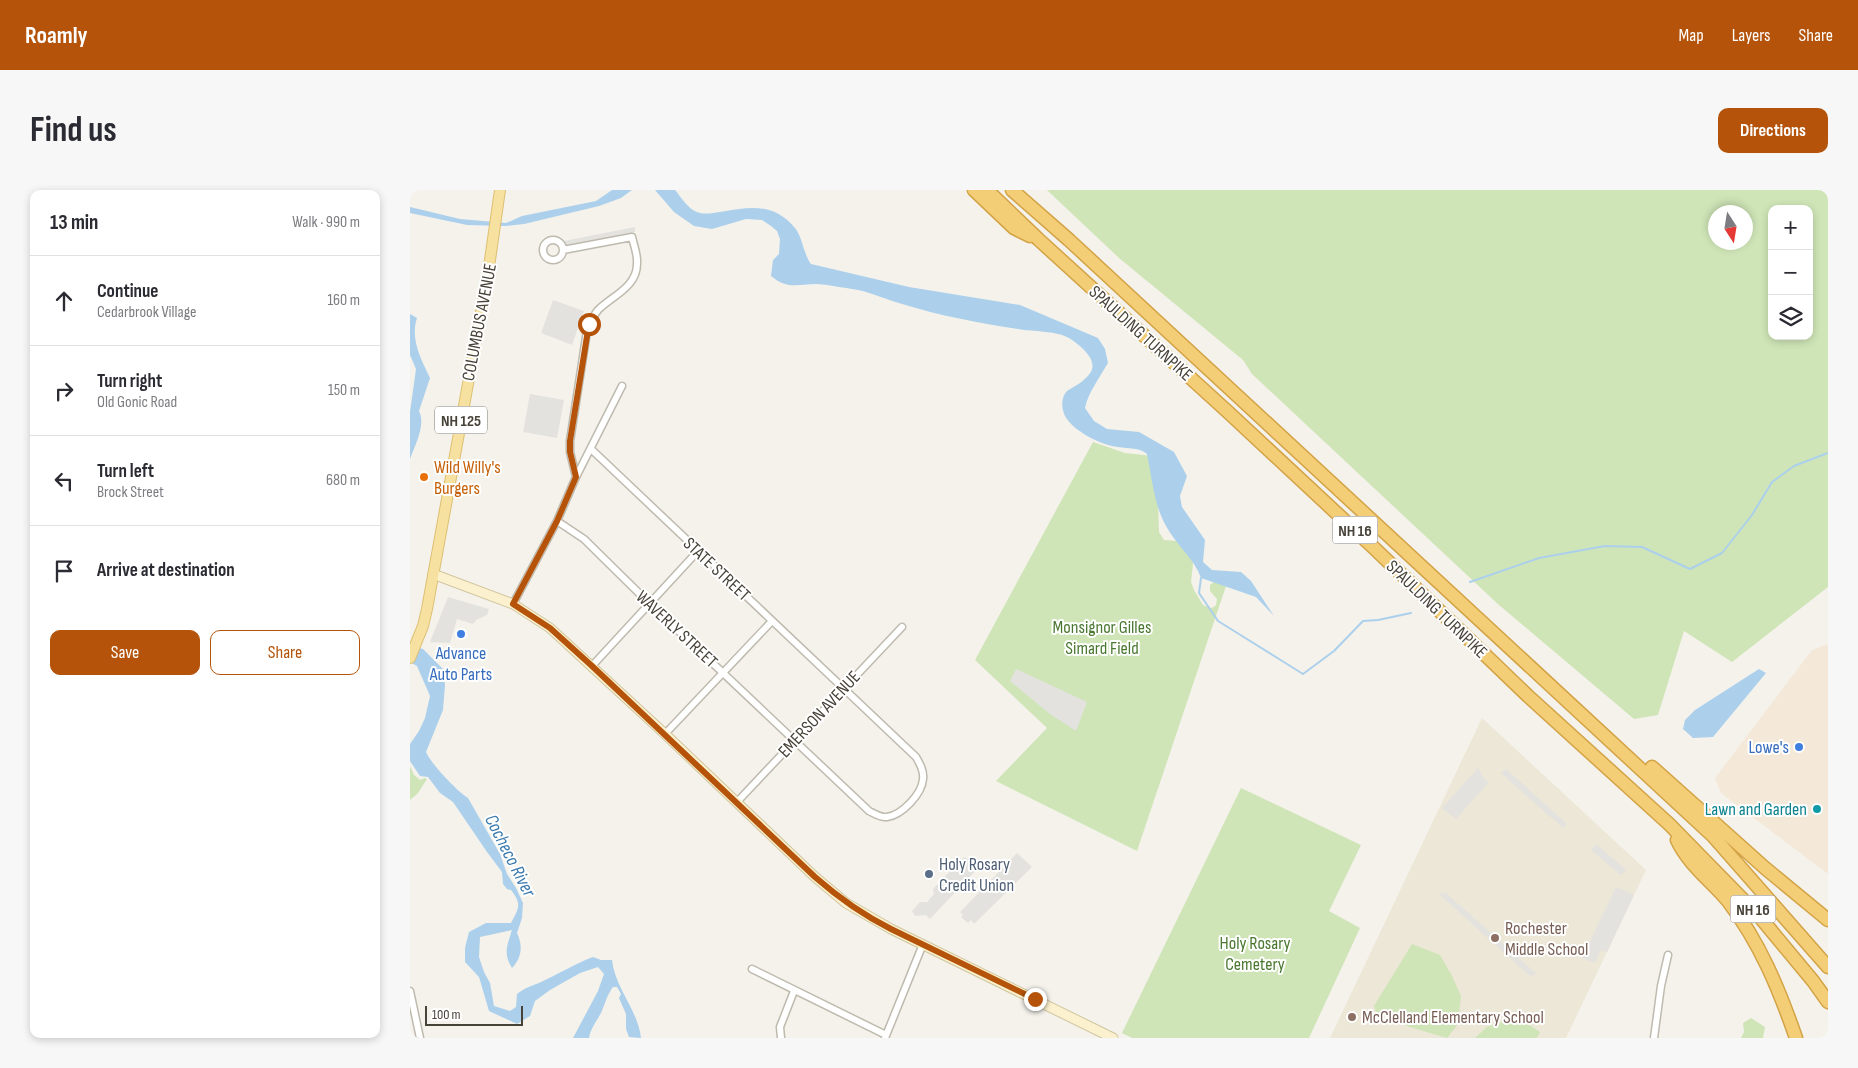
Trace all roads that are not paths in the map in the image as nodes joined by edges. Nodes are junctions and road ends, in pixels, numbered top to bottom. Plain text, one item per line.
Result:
1 (500, 190) edge
2 (974, 190) edge
3 (987, 190) edge
4 (1012, 190) edge
5 (1038, 240) junction
6 (563, 250) dead end
7 (622, 386) dead end
8 (591, 449) junction
9 (576, 477) junction
10 (557, 521) junction
11 (698, 551) junction
12 (433, 574) junction
13 (649, 603) junction
14 (513, 604) junction
15 (772, 620) junction
16 (902, 627) dead end
17 (410, 658) edge
18 (592, 666) junction
19 (723, 672) junction
20 (843, 689) junction
21 (1570, 704) junction
22 (665, 734) junction
23 (794, 741) junction
24 (737, 802) junction
25 (1669, 824) junction
26 (1828, 920) edge
27 (923, 944) junction
28 (1668, 956) dead end
29 (1828, 967) edge
30 (752, 969) dead end
31 (410, 991) edge
32 (794, 991) junction
33 (1828, 1002) edge
34 (886, 1036) edge
35 (420, 1038) edge
36 (781, 1038) edge
37 (1113, 1038) edge
38 (1654, 1038) edge
39 (1796, 1038) edge

1 - 12 main road, COLUMBUS AVENUE / NH 125
2 - 5 highway
3 - 5 highway, SPAULDING TURNPIKE / NH 16
4 - 21 highway, SPAULDING TURNPIKE / NH 16
5 - 25 highway, SPAULDING TURNPIKE / NH 16
6 - 9 street
7 - 8 street
8 - 9 street
8 - 11 street, STATE STREET
9 - 10 street
10 - 13 street, WAVERLY STREET
10 - 14 street
11 - 13 street
11 - 15 street, STATE STREET
12 - 14 street
12 - 17 main road, COLUMBUS AVENUE / NH 125
13 - 18 street
13 - 19 street, WAVERLY STREET
14 - 18 street
15 - 19 street
15 - 20 street, STATE STREET
16 - 20 street, EMERSON AVENUE
18 - 22 street
19 - 22 street
19 - 23 street, WAVERLY STREET
20 - 23 street, EMERSON AVENUE
20 - 23 street, WAVERLY STREET
21 - 26 highway
21 - 29 highway, SPAULDING TURNPIKE / NH 16
22 - 24 street
23 - 24 street, EMERSON AVENUE
24 - 27 street
25 - 33 highway, SPAULDING TURNPIKE / NH 16
25 - 39 highway
27 - 34 street
27 - 37 street
28 - 38 street
30 - 32 street
31 - 35 street
32 - 34 street
32 - 36 street

